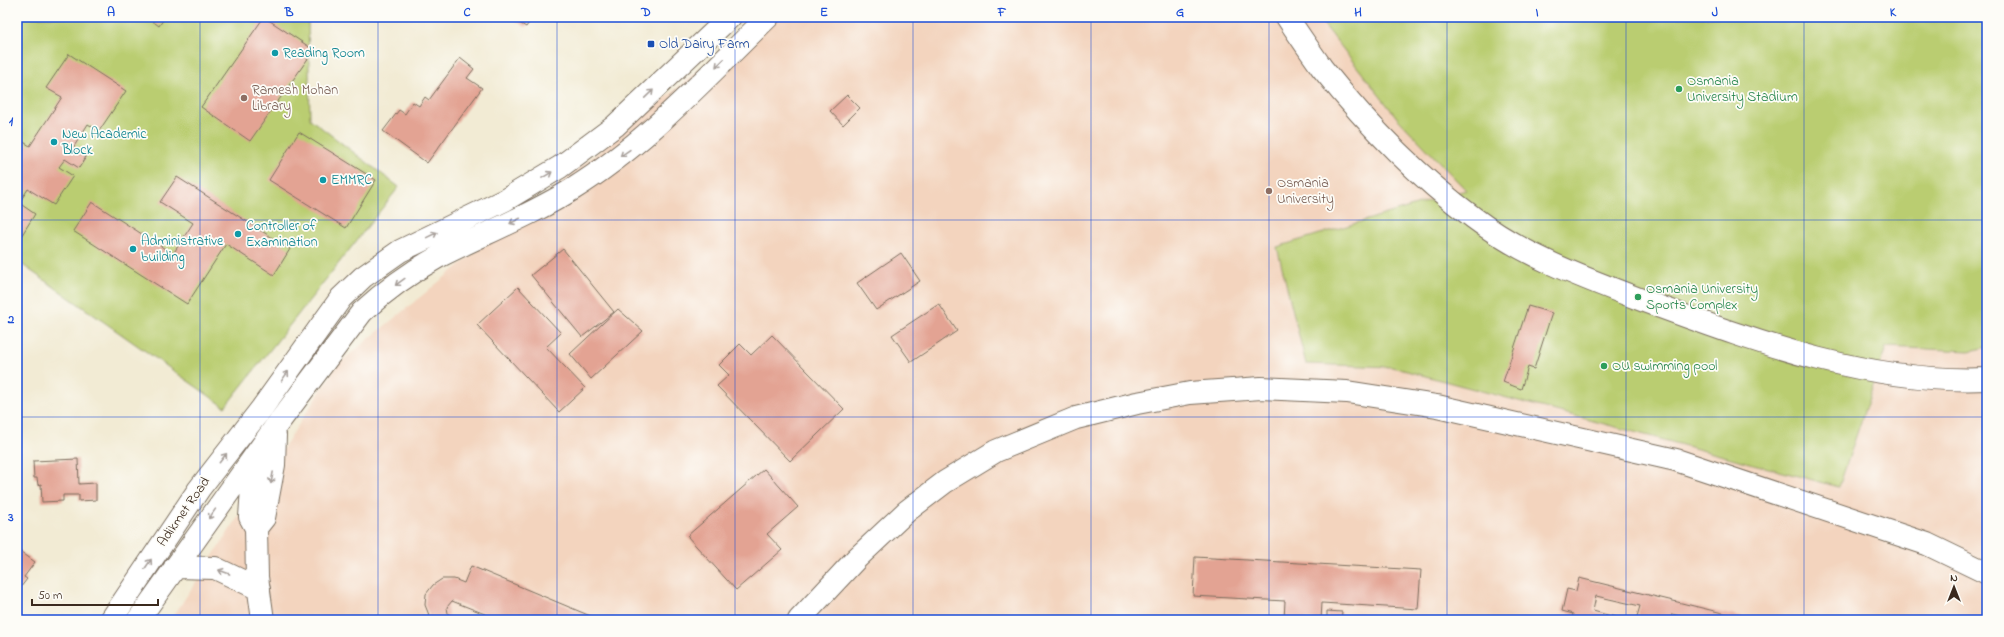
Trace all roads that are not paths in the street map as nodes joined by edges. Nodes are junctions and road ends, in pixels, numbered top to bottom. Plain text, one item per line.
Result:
1 (730, 17) edge
2 (768, 17) edge
3 (1287, 17) edge
4 (1987, 379) edge
5 (262, 408) junction
6 (276, 426) junction
7 (175, 567) junction
8 (1987, 573) edge
9 (259, 589) junction
10 (111, 620) edge
11 (138, 620) edge
12 (264, 620) edge
13 (799, 620) edge

5 -> 1 street, Adikmet Road
2 -> 6 street, Adikmet Road
3 - 4 street
5 - 6 street
10 -> 5 street, Adikmet Road
6 -> 7 street, Adikmet Road
6 - 9 street
9 -> 7 street
7 - 11 street, Adikmet Road
8 - 13 street
9 - 12 street

